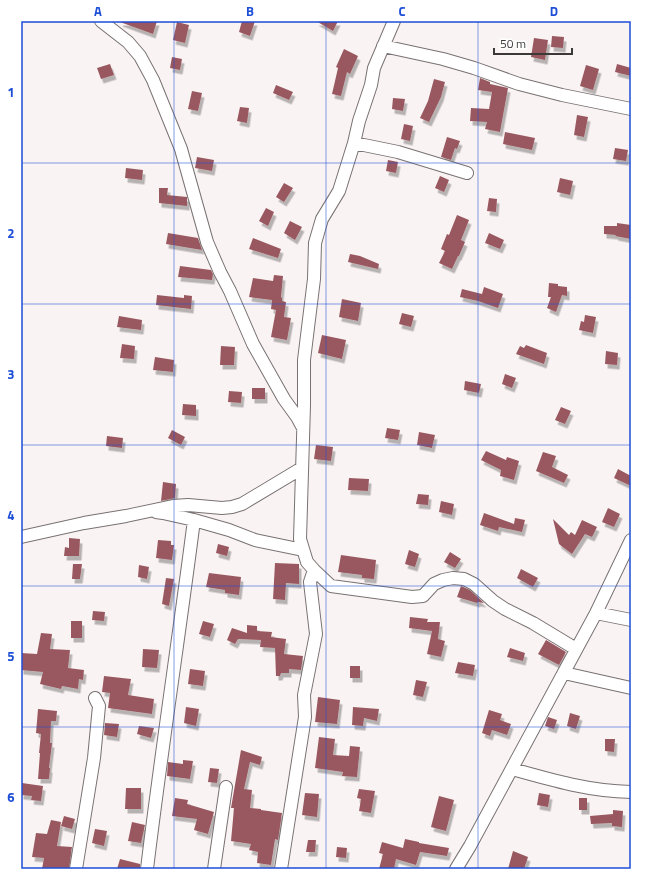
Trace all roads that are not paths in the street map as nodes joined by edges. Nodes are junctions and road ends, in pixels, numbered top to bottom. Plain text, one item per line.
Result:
1 (101, 21) edge
2 (394, 21) edge
3 (383, 46) junction
4 (631, 109) edge
5 (354, 143) junction
6 (467, 173) dead end
7 (303, 429) junction
8 (302, 468) junction
9 (147, 512) junction
10 (194, 520) junction
11 (21, 537) edge
12 (631, 540) edge
13 (303, 550) junction
14 (314, 570) junction
15 (596, 613) junction
16 (631, 620) edge
17 (576, 649) junction
18 (564, 672) junction
19 (631, 688) edge
20 (95, 698) dead end
21 (512, 769) junction
22 (226, 787) dead end
23 (631, 792) edge
24 (76, 869) edge
25 (147, 869) edge
26 (214, 869) edge
27 (281, 869) edge
28 (456, 869) edge

1 - 7 street
2 - 3 street
3 - 4 street
3 - 5 street
5 - 6 street
5 - 7 street
7 - 8 street
8 - 9 street
8 - 13 street
9 - 10 street
9 - 11 street
10 - 13 street
10 - 25 street
12 - 15 street
13 - 14 street
14 - 17 street
14 - 27 street
15 - 16 street
15 - 17 street
17 - 18 street
18 - 19 street
18 - 21 street
20 - 24 street
21 - 23 street
21 - 28 street
22 - 26 street

